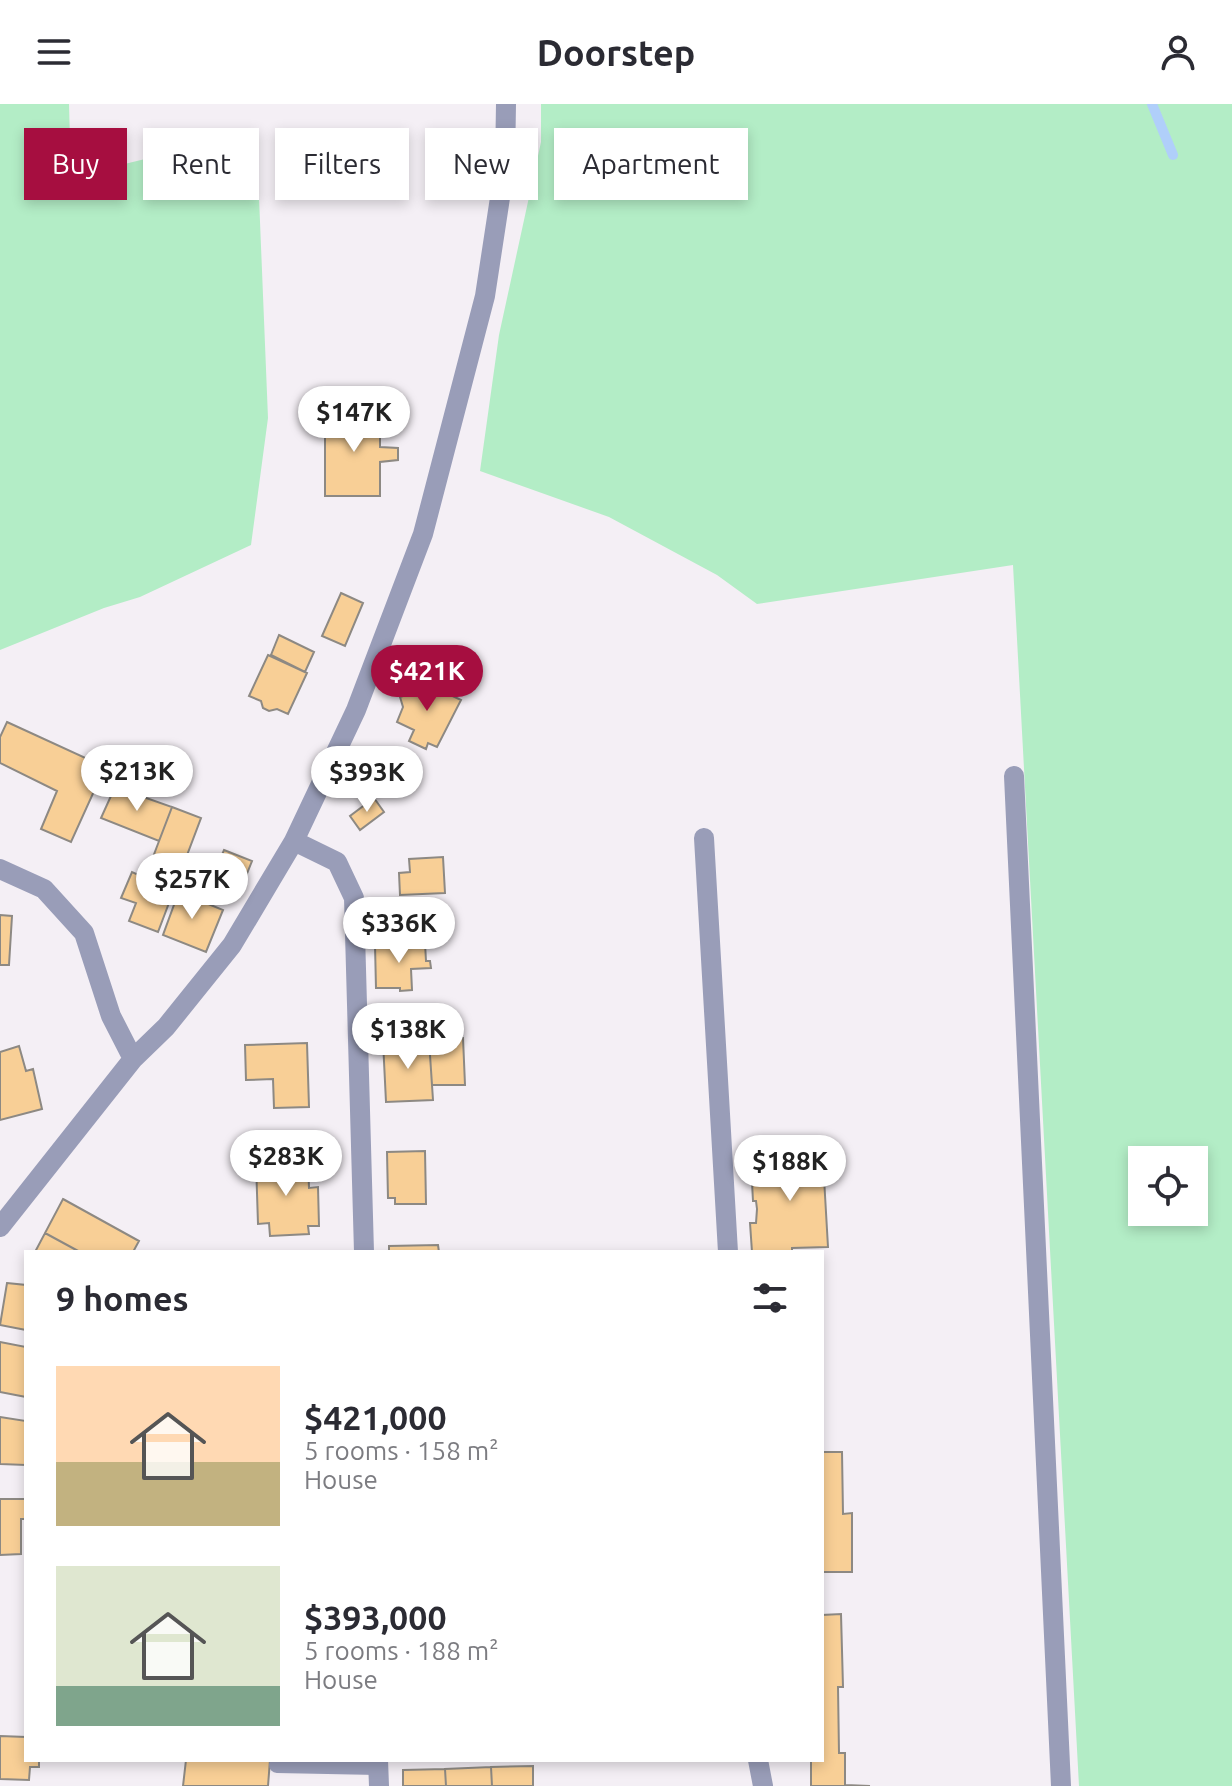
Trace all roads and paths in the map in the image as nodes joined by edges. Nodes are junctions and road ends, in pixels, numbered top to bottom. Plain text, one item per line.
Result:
1 (506, 104) edge
2 (1014, 776) dead end
3 (704, 838) dead end
4 (294, 841) junction
5 (0, 869) edge
6 (133, 1059) junction
7 (0, 1227) edge
8 (364, 1250) edge
9 (728, 1250) edge
10 (758, 1762) edge
11 (277, 1765) dead end
12 (379, 1771) edge
13 (763, 1786) edge
14 (1061, 1786) edge

1 - 4 street
2 - 14 street
3 - 9 street
4 - 6 street
4 - 8 street
5 - 6 street
6 - 7 street
10 - 13 street
11 - 12 lane

